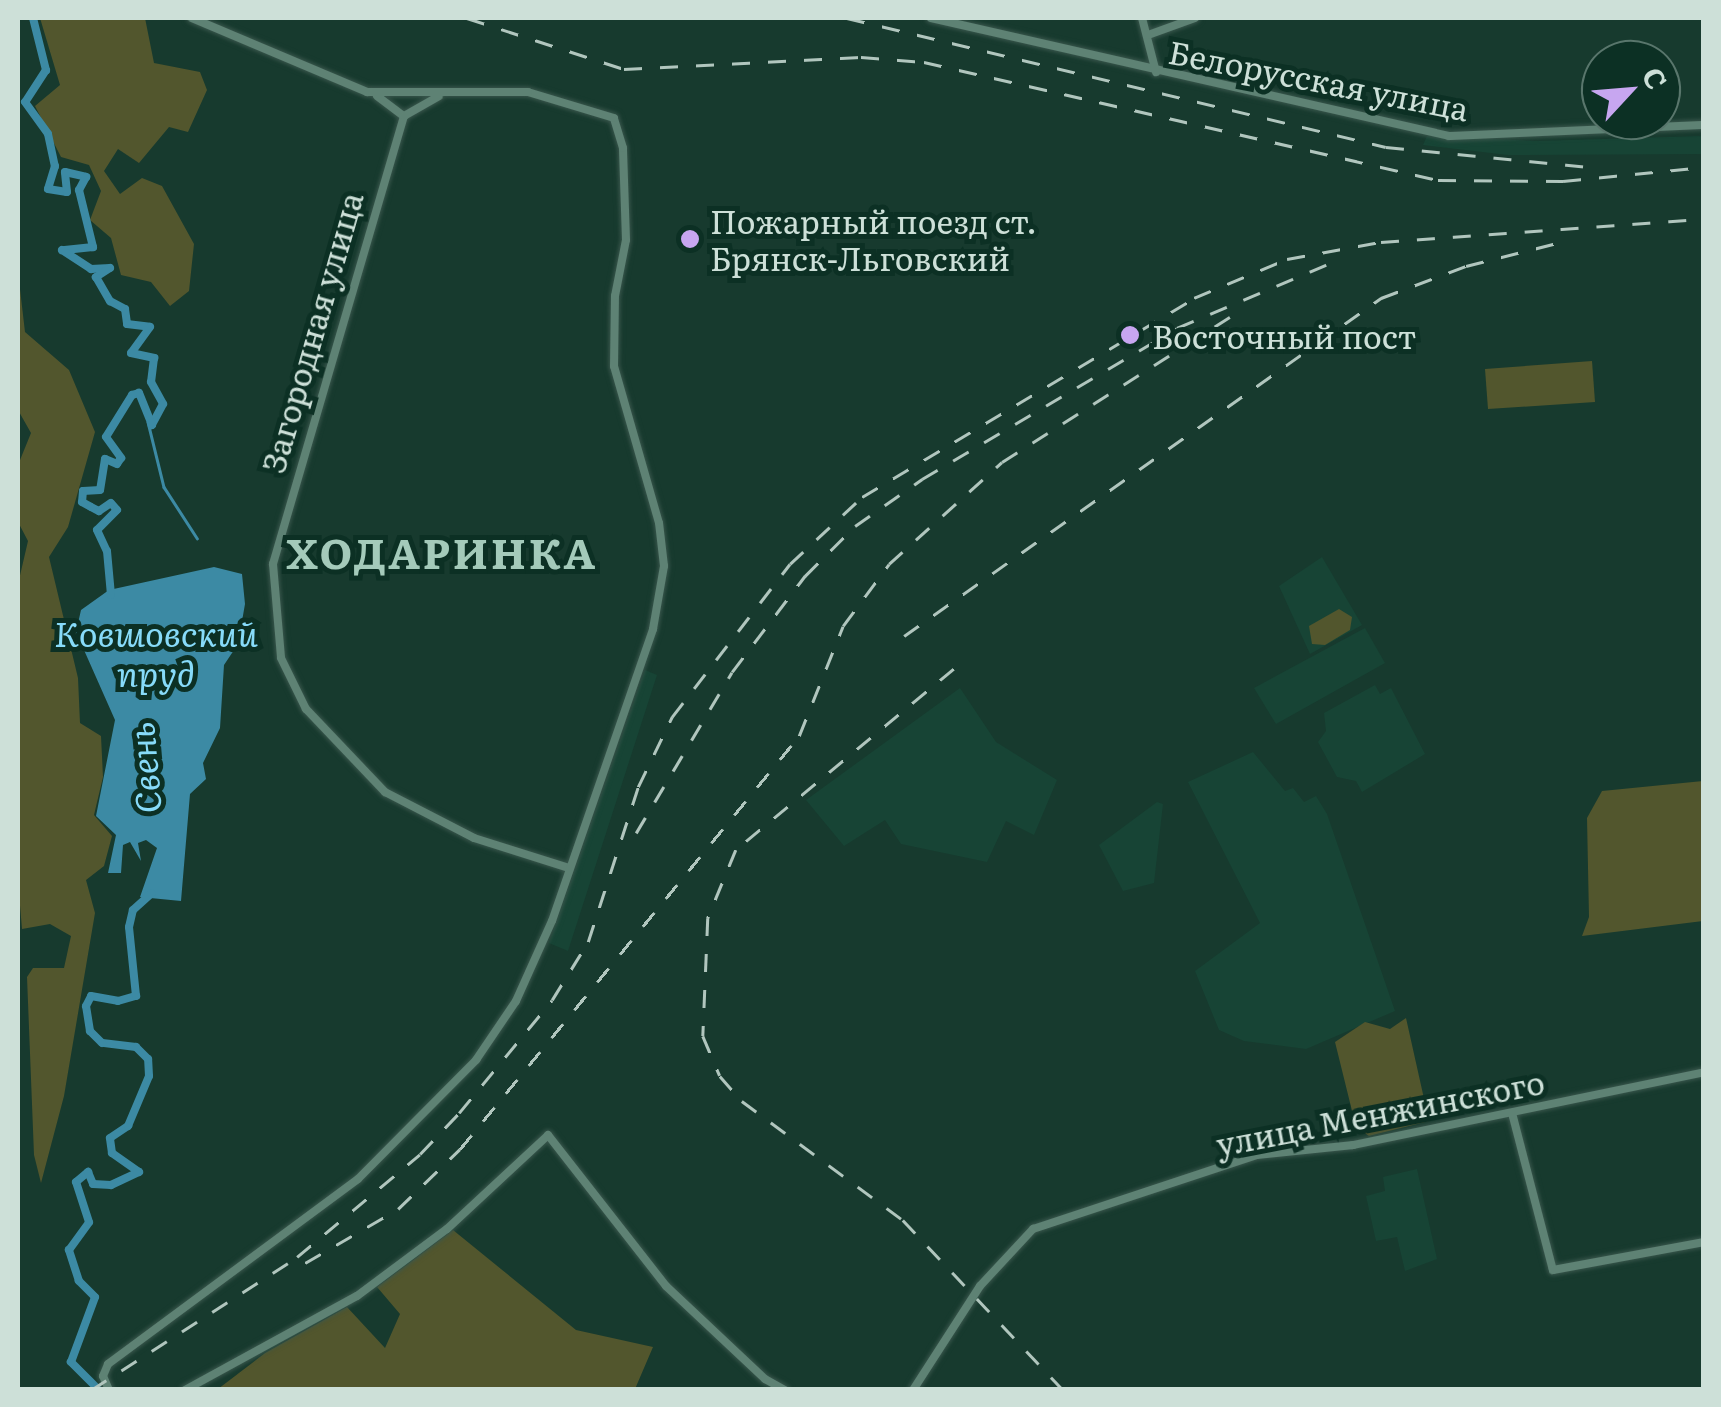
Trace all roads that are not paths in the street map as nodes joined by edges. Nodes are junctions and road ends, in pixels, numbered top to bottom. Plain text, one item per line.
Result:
1 (192, 18) edge
2 (930, 18) edge
3 (1142, 18) edge
4 (1194, 18) edge
5 (1148, 34) junction
6 (1156, 72) junction
7 (367, 92) junction
8 (439, 96) junction
9 (404, 116) junction
10 (1704, 125) edge
11 (569, 868) junction
12 (1704, 1072) edge
13 (1512, 1113) junction
14 (1704, 1242) edge
15 (109, 1390) edge
16 (186, 1390) edge
17 (785, 1390) edge
18 (913, 1390) edge

1 - 7 street
2 - 6 street, Белорусская улица
3 - 5 street
4 - 5 street
5 - 6 street
6 - 10 street, Белорусская улица
7 - 8 street
7 - 9 street
8 - 9 street
8 - 11 street
9 - 11 street, Загородная улица
11 - 15 street
12 - 13 street, улица Менжинского
13 - 14 street
13 - 18 street, улица Менжинского
16 - 17 street

